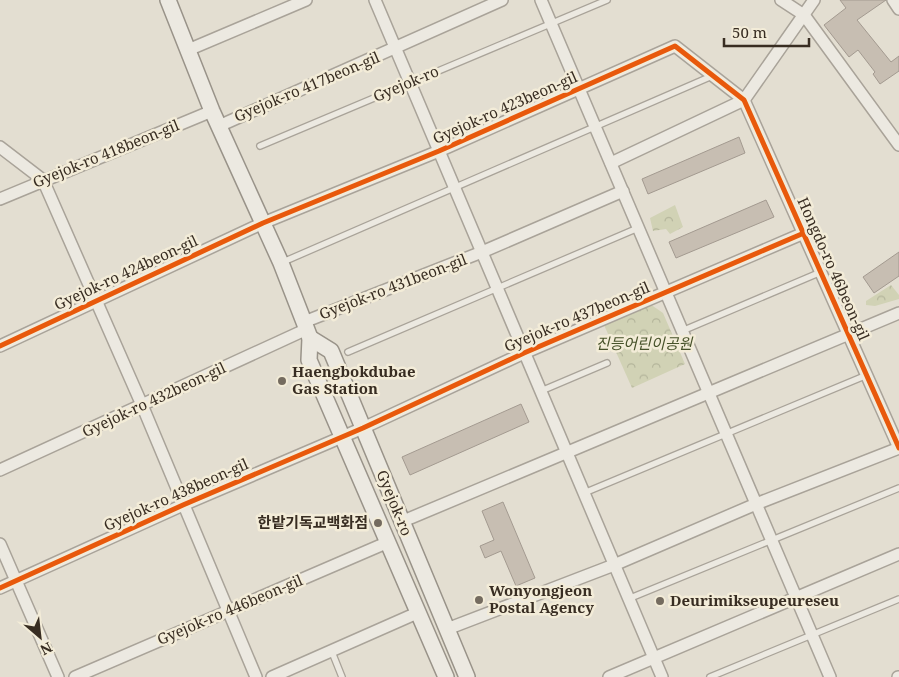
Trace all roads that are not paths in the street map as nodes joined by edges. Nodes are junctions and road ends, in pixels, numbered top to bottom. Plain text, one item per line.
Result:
1 (168, 0) edge
2 (306, 0) edge
3 (375, 0) edge
4 (502, 0) edge
5 (541, 0) edge
6 (607, 0) edge
7 (781, 0) edge
8 (814, 0) edge
9 (893, 0) edge
10 (899, 9) edge
11 (804, 16) junction
12 (551, 24) junction
13 (396, 49) junction
14 (188, 50) junction
15 (713, 76) junction
16 (410, 83) junction
17 (579, 89) junction
18 (744, 100) junction
19 (212, 111) junction
20 (219, 126) junction
21 (595, 127) junction
22 (899, 145) edge
23 (0, 146) edge
24 (260, 146) dead end
25 (439, 150) junction
26 (610, 163) junction
27 (43, 180) junction
28 (455, 188) junction
29 (623, 191) junction
30 (0, 199) edge
31 (263, 223) junction
32 (638, 228) junction
33 (804, 233) junction
34 (482, 252) junction
35 (281, 263) junction
36 (821, 272) junction
37 (497, 288) junction
38 (666, 292) junction
39 (96, 300) junction
40 (899, 313) edge
41 (307, 330) junction
42 (682, 331) junction
43 (848, 333) junction
44 (0, 346) edge
45 (348, 352) dead end
46 (524, 353) junction
47 (607, 363) dead end
48 (867, 375) junction
49 (541, 391) junction
50 (709, 394) junction
51 (142, 405) junction
52 (363, 428) junction
53 (726, 434) junction
54 (342, 436) junction
55 (899, 448) edge
56 (567, 453) junction
57 (0, 470) edge
58 (899, 488) edge
59 (584, 493) junction
60 (756, 504) junction
61 (183, 505) junction
62 (401, 522) junction
63 (771, 540) junction
64 (386, 543) junction
65 (0, 544) edge
66 (899, 554) edge
67 (614, 565) junction
68 (16, 581) junction
69 (0, 588) edge
70 (628, 599) junction
71 (796, 599) junction
72 (899, 599) edge
73 (228, 610) junction
74 (417, 613) junction
75 (447, 629) junction
76 (812, 635) junction
77 (332, 652) junction
78 (654, 659) junction
79 (58, 677) edge
80 (75, 677) edge
81 (256, 677) edge
82 (272, 677) edge
83 (342, 677) edge
84 (446, 677) edge
85 (467, 677) edge
86 (609, 677) edge
87 (662, 677) edge
88 (710, 677) edge
89 (830, 677) edge

1 - 14 main road, Gyejok-ro
2 - 14 street
3 - 13 street
4 - 13 street, Gyejok-ro 417beon-gil
5 - 12 street
6 - 12 lane, Gyejok-ro
7 - 11 street
8 - 11 street
9 - 10 street
11 - 18 street
11 - 22 street
12 - 16 lane, Gyejok-ro
12 - 17 street
13 - 16 street, Gyejok-ro 417beon-gil
13 - 20 street, Gyejok-ro 417beon-gil
14 - 19 main road, Gyejok-ro
15 - 17 street, Gyejok-ro 423beon-gil
15 - 18 street, Gyejok-ro 423beon-gil
15 - 21 lane
16 - 24 lane, Gyejok-ro
16 - 25 street, Gyejok-ro 417beon-gil
17 - 21 street, Gyejok-ro 423beon-gil
17 - 25 street, Gyejok-ro 423beon-gil
18 - 26 street
18 - 33 street, Hongdo-ro 46beon-gil
19 - 20 main road, Gyejok-ro
19 - 27 street, Gyejok-ro 418beon-gil
20 - 31 main road, Gyejok-ro
21 - 26 street, Gyejok-ro 423beon-gil
21 - 28 lane
23 - 27 street
25 - 28 street, Gyejok-ro 423beon-gil
25 - 31 street, Gyejok-ro 423beon-gil
26 - 29 street, Gyejok-ro 423beon-gil
27 - 30 street, Gyejok-ro 418beon-gil
27 - 39 street
28 - 34 street, Gyejok-ro 423beon-gil
28 - 35 lane
29 - 32 street
29 - 34 street, Gyejok-ro 431beon-gil
31 - 35 main road, Gyejok-ro
31 - 39 street, Gyejok-ro 424beon-gil
32 - 37 lane
32 - 38 street
33 - 36 street, Hongdo-ro 46beon-gil
33 - 38 street, Gyejok-ro 437beon-gil
34 - 37 street, Gyejok-ro 431beon-gil
34 - 41 street, Gyejok-ro 431beon-gil
35 - 41 main road, Gyejok-ro
36 - 42 lane, Hongdo-ro 46beon-gil
36 - 43 street, Hongdo-ro 46beon-gil
37 - 45 lane
37 - 46 street, Gyejok-ro 431beon-gil
38 - 42 street, Gyejok-ro 437beon-gil
38 - 46 street, Gyejok-ro 437beon-gil
39 - 44 street, Gyejok-ro 424beon-gil
39 - 51 street
40 - 43 street
41 - 51 street, Gyejok-ro 432beon-gil
41 - 52 main road, Gyejok-ro
41 - 54 main road, Gyejok-ro
42 - 50 street, Gyejok-ro 437beon-gil
43 - 48 street, Hongdo-ro 46beon-gil
43 - 50 street
46 - 49 street, Gyejok-ro 437beon-gil
46 - 52 street, Gyejok-ro 437beon-gil
47 - 49 lane
48 - 53 lane
48 - 55 street, Hongdo-ro 46beon-gil
49 - 56 street, Gyejok-ro 437beon-gil
50 - 53 street, Gyejok-ro 437beon-gil
50 - 56 street
51 - 57 street, Gyejok-ro 432beon-gil
51 - 61 street
52 - 54 street, Gyejok-ro 438beon-gil
52 - 62 main road, Gyejok-ro
53 - 59 lane
53 - 60 street, Gyejok-ro 437beon-gil
54 - 61 street, Gyejok-ro 438beon-gil
54 - 64 main road, Gyejok-ro
55 - 60 street
56 - 59 street, Gyejok-ro 437beon-gil
56 - 62 street
58 - 63 lane
59 - 67 street, Gyejok-ro 437beon-gil
60 - 63 street, Gyejok-ro 437beon-gil
60 - 67 street
61 - 68 street, Gyejok-ro 438beon-gil
61 - 73 street
62 - 75 main road, Gyejok-ro
63 - 70 lane
63 - 71 street, Gyejok-ro 437beon-gil
64 - 73 street, Gyejok-ro 446beon-gil
64 - 74 main road, Gyejok-ro
65 - 68 street
66 - 71 street
67 - 70 street, Gyejok-ro 437beon-gil
67 - 75 street
68 - 69 street, Gyejok-ro 438beon-gil
68 - 79 street
70 - 78 street, Gyejok-ro 437beon-gil
71 - 76 street, Gyejok-ro 437beon-gil
71 - 78 street
72 - 76 lane
73 - 80 street, Gyejok-ro 446beon-gil
73 - 81 street
74 - 77 street
74 - 84 main road, Gyejok-ro
75 - 85 main road, Gyejok-ro
76 - 88 lane
76 - 89 street, Gyejok-ro 437beon-gil
77 - 82 street
77 - 83 lane
78 - 86 street
78 - 87 street, Gyejok-ro 437beon-gil

